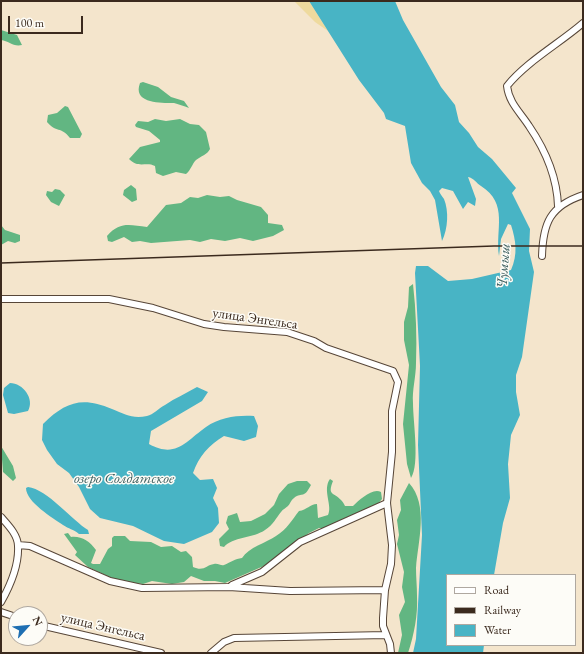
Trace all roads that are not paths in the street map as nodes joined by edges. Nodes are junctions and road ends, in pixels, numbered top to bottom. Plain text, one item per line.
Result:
1 (583, 23) edge
2 (583, 195) edge
3 (558, 206) junction
4 (542, 256) dead end
5 (1, 299) edge
6 (387, 503) junction
7 (1, 517) edge
8 (18, 545) junction
9 (229, 587) junction
10 (385, 590) junction
11 (1, 602) edge
12 (48, 627) edge
13 (386, 635) junction
14 (161, 653) edge
15 (211, 653) edge
16 (391, 653) edge

1 - 3 street
2 - 3 street
3 - 4 street
5 - 6 street, улица Энгельса
6 - 9 street
6 - 10 street, улица Энгельса
7 - 8 street
8 - 9 street
8 - 11 street
9 - 10 street
10 - 13 street, улица Энгельса
12 - 14 street, улица Энгельса
13 - 15 street
13 - 16 street, улица Энгельса

